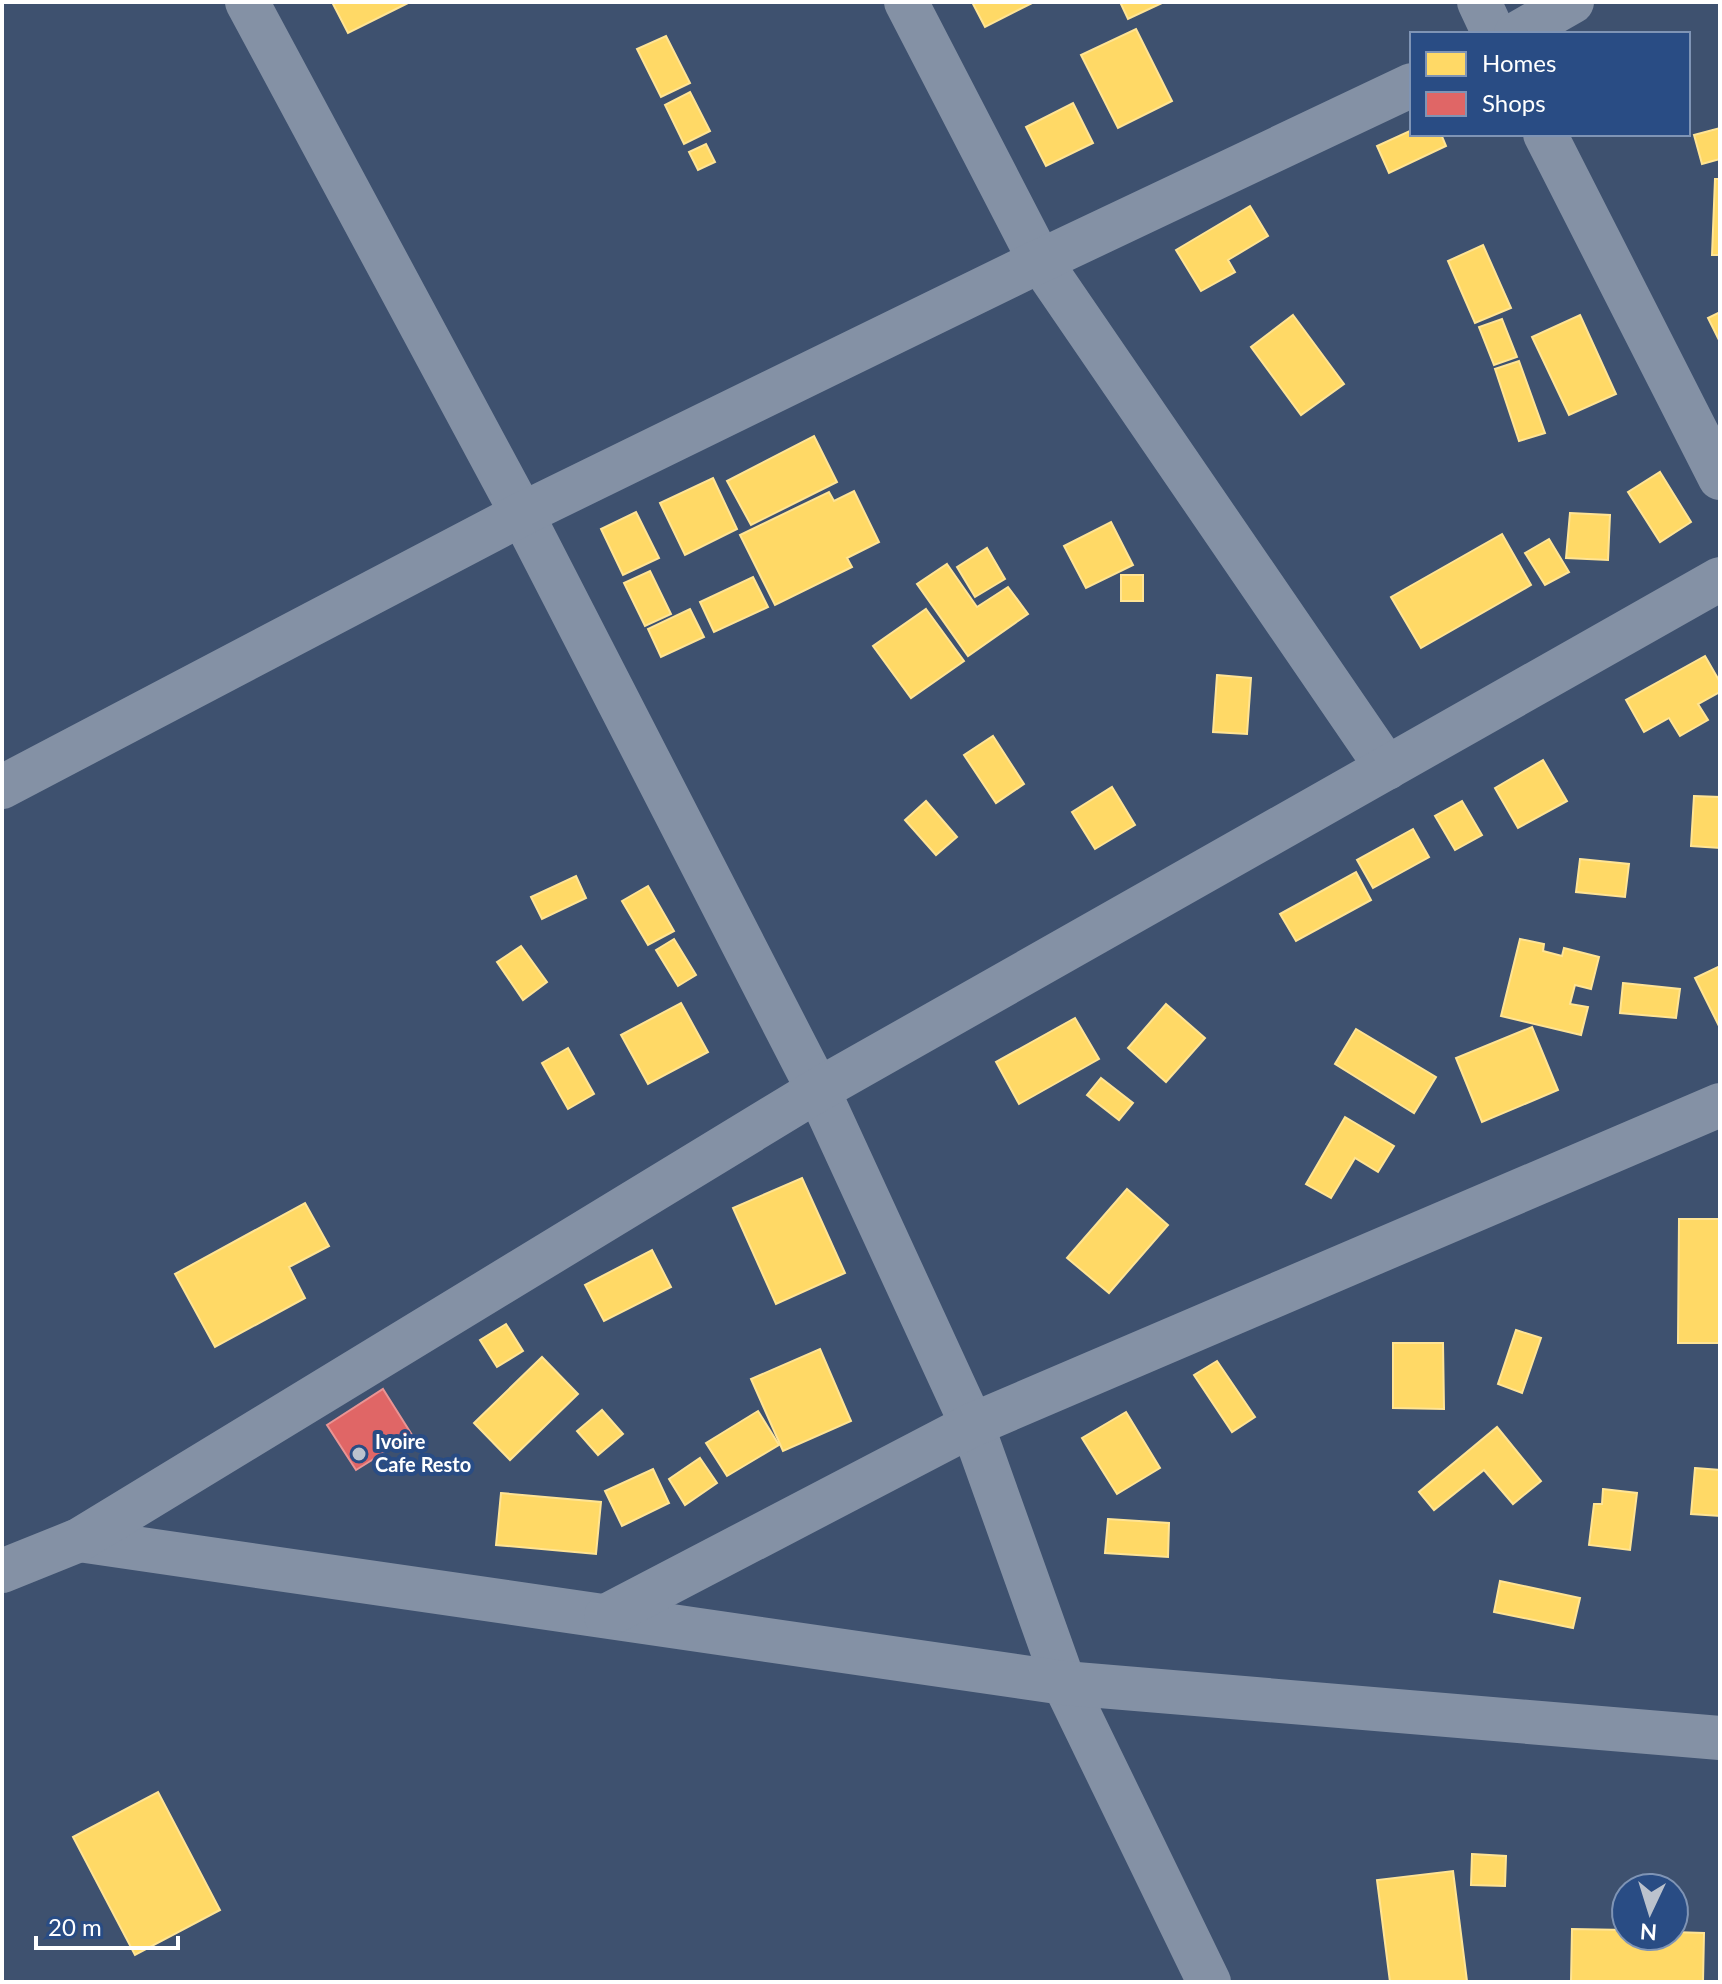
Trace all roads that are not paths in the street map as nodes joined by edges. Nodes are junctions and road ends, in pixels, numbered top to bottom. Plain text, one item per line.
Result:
1 (247, 2) edge
2 (906, 2) edge
3 (1479, 2) edge
4 (1572, 2) edge
5 (1493, 32) edge
6 (1520, 32) edge
7 (1410, 86) edge
8 (1546, 136) edge
9 (1040, 261) junction
10 (1720, 478) edge
11 (522, 514) junction
12 (1720, 579) edge
13 (1387, 768) junction
14 (2, 787) edge
15 (818, 1090) junction
16 (1720, 1105) edge
17 (972, 1425) junction
18 (79, 1540) junction
19 (2, 1571) edge
20 (606, 1616) junction
21 (1064, 1683) junction
22 (1710, 1738) edge
23 (1720, 1775) edge
24 (1209, 1982) edge

1 - 11 street
2 - 9 street
3 - 5 street
4 - 6 street
7 - 9 street
8 - 10 street
9 - 11 street
9 - 13 street
11 - 14 street
11 - 15 street
12 - 13 street
13 - 15 street
15 - 17 street
15 - 18 street
16 - 17 street
17 - 20 street
17 - 21 street
18 - 19 street
18 - 20 street
20 - 21 street
21 - 22 street
21 - 24 street
22 - 23 street

